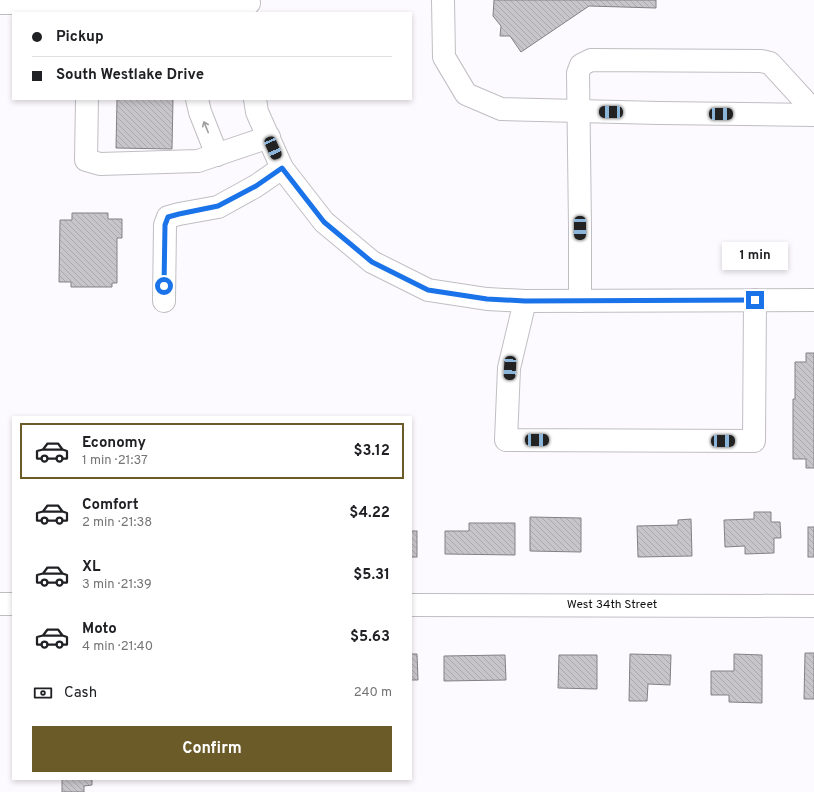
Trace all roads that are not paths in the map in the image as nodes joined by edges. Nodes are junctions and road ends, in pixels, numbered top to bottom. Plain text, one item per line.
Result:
1 (443, 0) edge
2 (0, 3) edge
3 (249, 5) edge
4 (87, 100) edge
5 (197, 100) edge
6 (255, 100) edge
7 (579, 111) junction
8 (814, 111) edge
9 (814, 115) edge
10 (269, 137) junction
11 (217, 155) junction
12 (282, 168) junction
13 (755, 300) junction
14 (814, 300) edge
15 (164, 301) dead end
16 (525, 301) junction
17 (580, 301) junction
18 (0, 604) edge
19 (12, 604) edge
20 (412, 605) edge
21 (814, 606) edge

1 - 7 street
2 - 3 street
4 - 11 street
11 -> 5 street
6 - 10 street
7 - 8 street
7 - 9 street
7 - 17 street
10 - 11 street
10 - 12 street
12 - 15 street
12 - 16 street
13 - 14 street
13 - 16 street
13 - 17 street
16 - 17 street
18 - 19 street
20 - 21 street, West 34th Street

